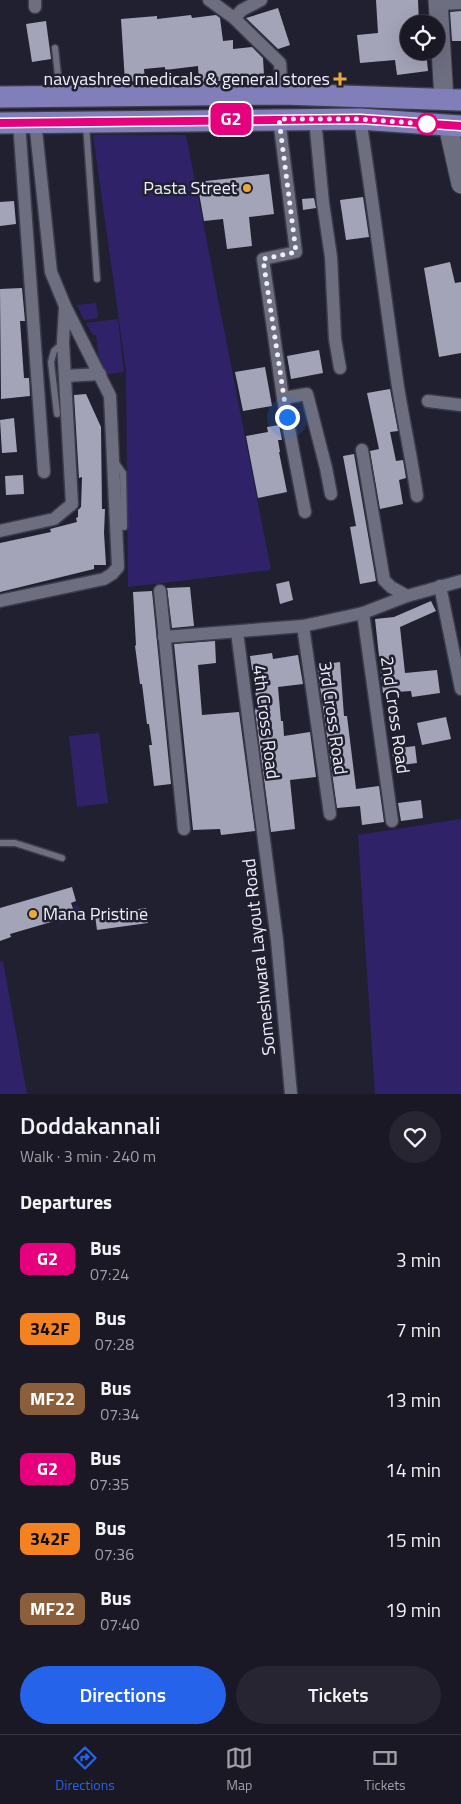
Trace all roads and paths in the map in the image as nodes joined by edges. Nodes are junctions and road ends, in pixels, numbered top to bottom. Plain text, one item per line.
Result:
1 (208, 0) edge
2 (261, 0) edge
3 (438, 2) edge
4 (461, 4) edge
5 (234, 18) junction
6 (55, 48) dead end
7 (282, 94) junction
8 (61, 96) junction
9 (0, 97) edge
10 (452, 100) edge
11 (279, 119) junction
12 (315, 119) junction
13 (360, 119) junction
14 (86, 121) junction
15 (18, 122) edge
16 (454, 126) edge
17 (461, 184) edge
18 (97, 279) dead end
19 (66, 306) junction
20 (63, 342) junction
21 (340, 368) dead end
22 (100, 374) junction
23 (65, 376) junction
24 (283, 398) junction
25 (428, 401) dead end
26 (461, 405) edge
27 (57, 414) dead end
28 (362, 450) dead end
29 (113, 460) junction
30 (44, 472) dead end
31 (331, 494) dead end
32 (417, 496) dead end
33 (305, 512) dead end
34 (124, 527) dead end
35 (0, 531) edge
36 (461, 581) edge
37 (440, 586) junction
38 (160, 591) dead end
39 (407, 596) junction
40 (0, 601) edge
41 (364, 614) junction
42 (303, 626) junction
43 (237, 632) junction
44 (164, 637) junction
45 (461, 689) edge
46 (330, 814) dead end
47 (261, 817) joint
48 (392, 821) dead end
49 (184, 829) dead end
50 (0, 843) edge
51 (62, 858) dead end
52 (290, 1094) edge

1 - 5 street
2 - 5 street
3 - 4 street
3 - 10 main road
5 - 7 street
6 - 8 lane
7 - 8 main road
7 - 10 main road
8 - 9 main road
11 - 12 main road
11 - 14 main road
11 - 24 street
12 - 13 main road
12 - 21 street
13 - 16 main road
13 - 32 street
14 - 15 main road
14 - 18 lane
15 - 19 street
15 - 30 street
16 - 17 main road
19 - 20 street
19 - 22 street
20 - 23 street
20 - 27 lane
22 - 23 street
22 - 29 street
23 - 35 street
24 - 31 street
24 - 33 street
25 - 26 street
28 - 39 street
29 - 34 lane
29 - 40 street
36 - 37 street
37 - 39 street
37 - 45 street
38 - 44 street
39 - 41 street
41 - 42 street
41 - 48 street, 2nd Cross Road
42 - 43 street
42 - 46 street, 3rd Cross Road
43 - 44 street
43 - 47 street, 4th Cross Road
44 - 49 street
47 - 52 street, Someshwara Layout Road
50 - 51 lane

